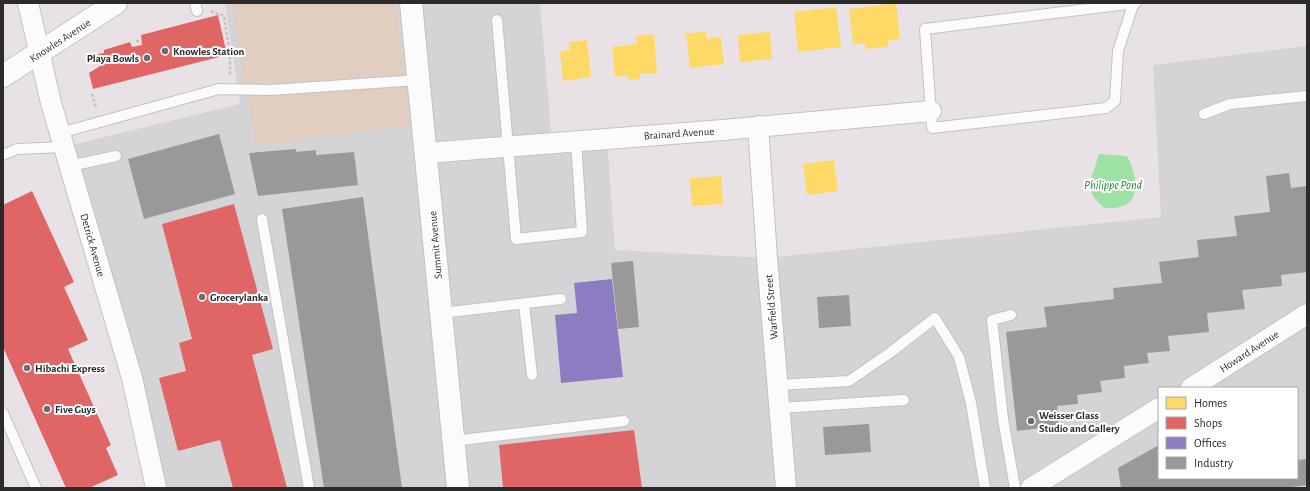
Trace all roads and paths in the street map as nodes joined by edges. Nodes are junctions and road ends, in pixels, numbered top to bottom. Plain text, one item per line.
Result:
1 (28, 3) edge
2 (116, 3) edge
3 (411, 3) edge
4 (1134, 4) edge
5 (224, 16) dead end
6 (497, 20) dead end
7 (136, 41) dead end
8 (142, 42) dead end
9 (41, 53) junction
10 (230, 66) dead end
11 (3, 76) edge
12 (418, 80) junction
13 (1307, 96) edge
14 (931, 110) junction
15 (1204, 114) dead end
16 (758, 126) junction
17 (576, 140) junction
18 (507, 146) junction
19 (65, 149) junction
20 (426, 153) junction
21 (3, 155) edge
22 (116, 156) dead end
23 (262, 219) dead end
24 (561, 299) dead end
25 (524, 304) junction
26 (441, 313) junction
27 (1307, 314) edge
28 (1011, 315) dead end
29 (532, 375) dead end
30 (778, 385) junction
31 (1193, 387) edge
32 (904, 400) dead end
33 (780, 408) junction
34 (1158, 409) edge
35 (3, 412) edge
36 (624, 421) dead end
37 (453, 441) junction
38 (36, 488) edge
39 (156, 488) edge
40 (308, 488) edge
41 (458, 488) edge
42 (786, 488) edge
43 (985, 488) edge
44 (1015, 488) edge
45 (1031, 488) edge

1 - 9 street, Detrick Avenue
2 - 9 street, Knowles Avenue
3 - 12 street, Summit Avenue
4 - 14 lane
4 - 14 lane
5 - 10 path
6 - 18 lane
7 - 8 path
9 - 11 street, Knowles Avenue
9 - 19 street, Detrick Avenue
12 - 19 lane
12 - 20 street, Summit Avenue
13 - 15 lane
14 - 16 street, Brainard Avenue
16 - 17 street, Brainard Avenue
16 - 30 street, Warfield Street
17 - 18 street, Brainard Avenue
17 - 18 lane
18 - 20 street, Brainard Avenue
19 - 21 lane
19 - 22 lane
19 - 39 street, Detrick Avenue
20 - 26 street, Summit Avenue
23 - 40 lane
24 - 25 lane
25 - 26 lane
25 - 29 lane
26 - 37 street, Summit Avenue
27 - 31 street, Howard Avenue
28 - 44 lane
30 - 33 street, Warfield Street
30 - 43 lane
32 - 33 lane
33 - 42 street, Warfield Street
34 - 45 street
35 - 38 lane
36 - 37 lane
37 - 41 street, Summit Avenue

